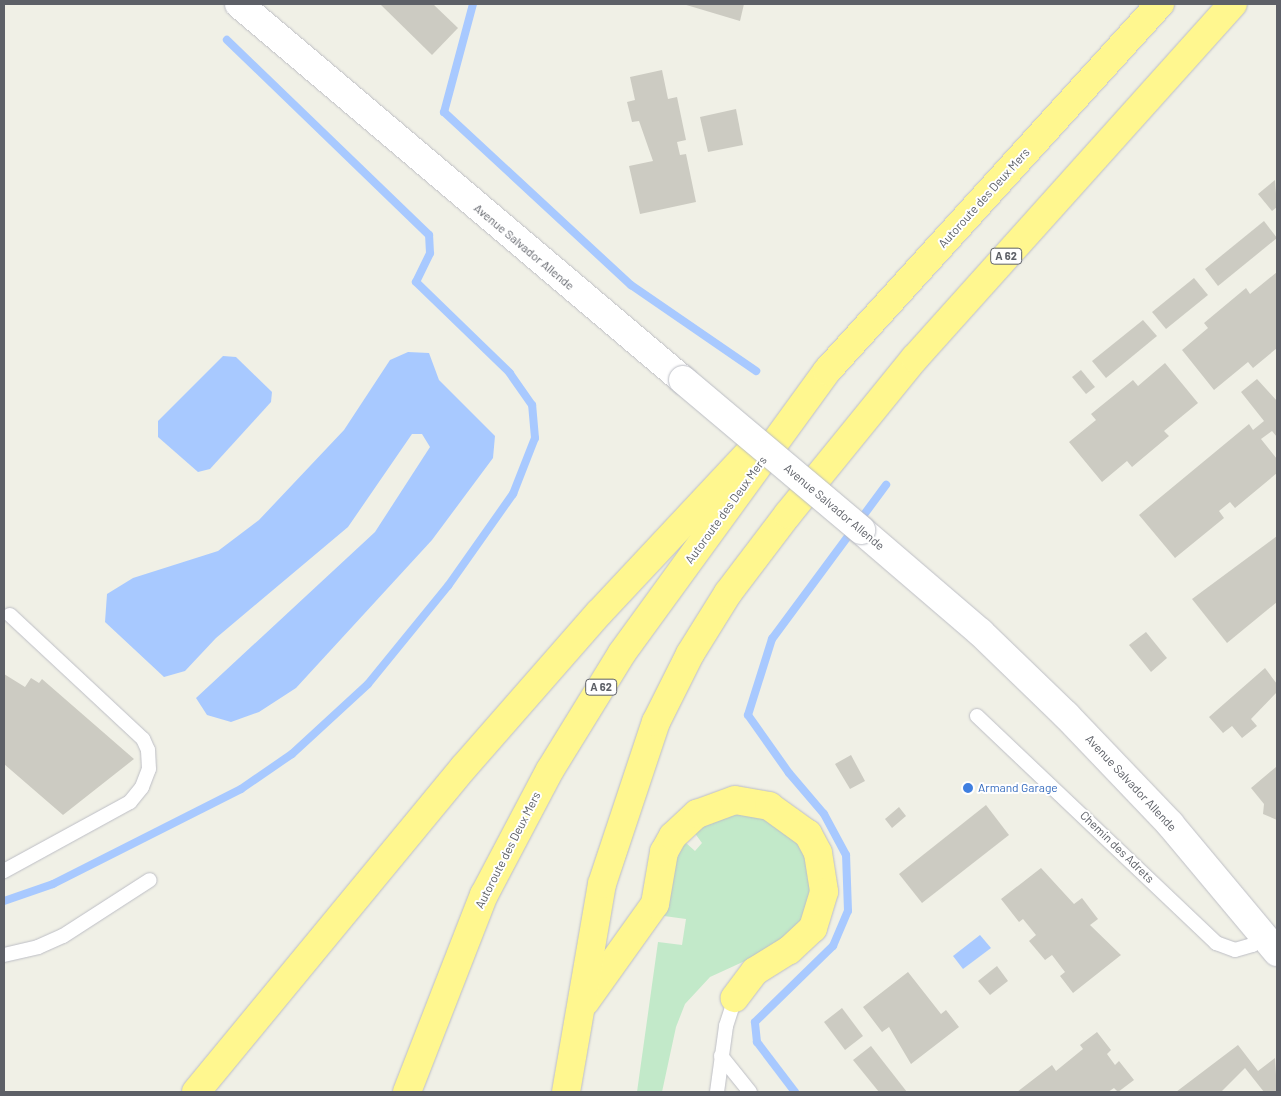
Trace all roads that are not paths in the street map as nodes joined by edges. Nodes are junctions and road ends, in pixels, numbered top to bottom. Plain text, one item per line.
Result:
1 (240, 4) edge
2 (1160, 4) edge
3 (1232, 4) edge
4 (828, 371) junction
5 (10, 615) dead end
6 (977, 716) dead end
7 (4, 871) edge
8 (150, 880) dead end
9 (1271, 944) edge
10 (4, 955) edge
11 (735, 998) joint
12 (581, 1007) junction
13 (721, 1056) junction
14 (196, 1092) edge
15 (407, 1092) edge
16 (566, 1092) edge
17 (717, 1092) edge
18 (750, 1092) edge

1 - 9 street, Avenue Salvador Allende, bridge
2 - 4 highway, Autoroute des Deux Mers / A 62
3 - 12 highway, A 62
4 - 14 highway
4 - 15 highway, Autoroute des Deux Mers / A 62
5 - 7 lane
6 - 9 lane, Chemin des Adrets
8 - 10 lane
11 - 12 highway
11 - 13 lane
12 - 16 highway, A 62
13 - 17 lane
13 - 18 lane

